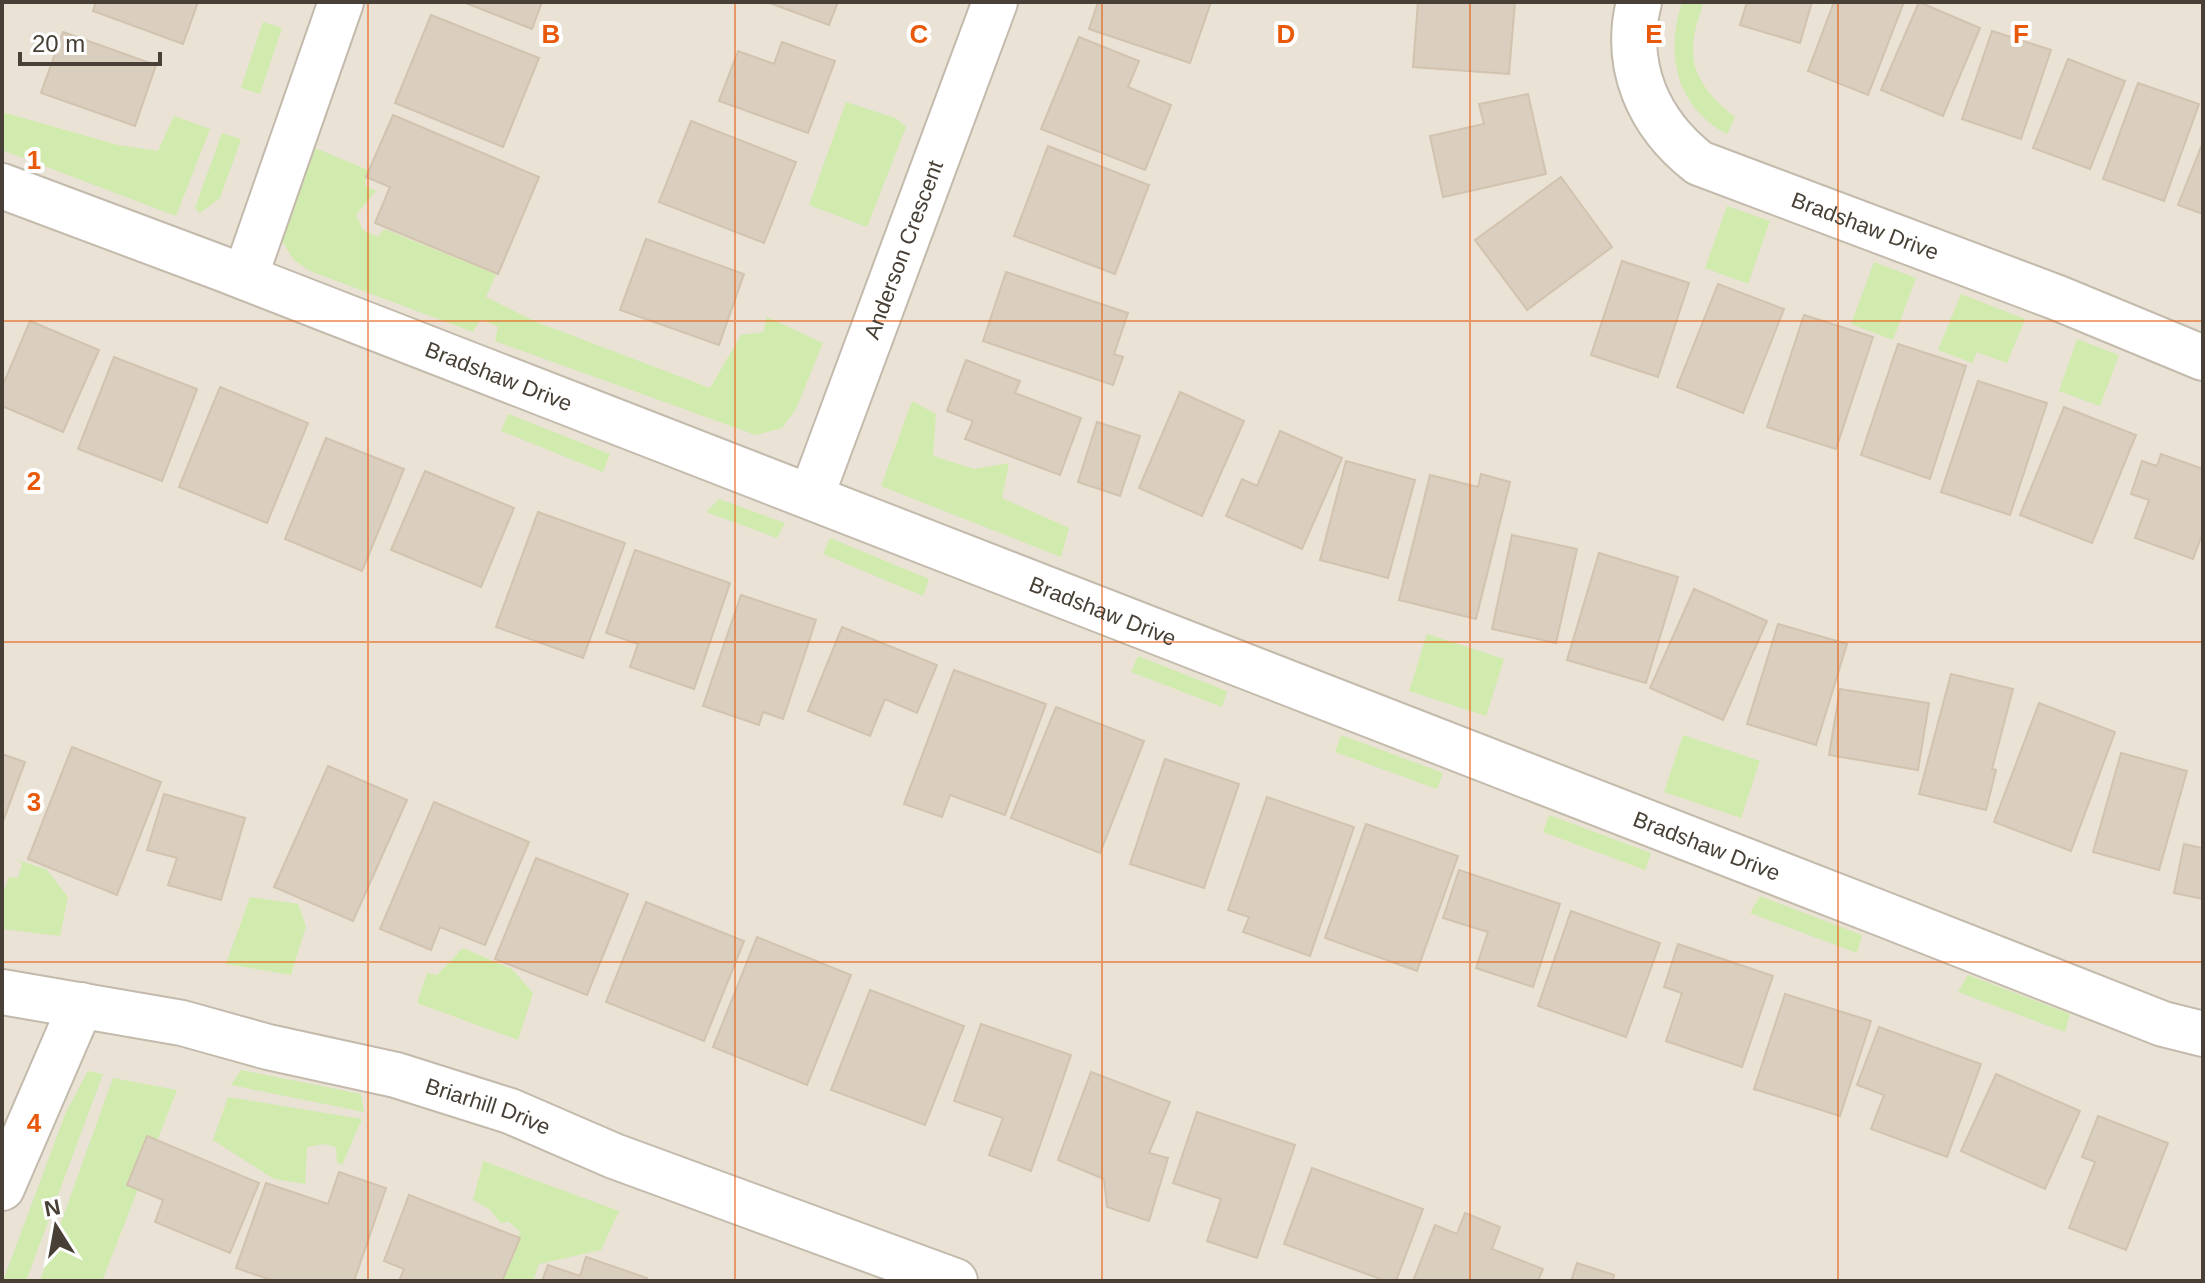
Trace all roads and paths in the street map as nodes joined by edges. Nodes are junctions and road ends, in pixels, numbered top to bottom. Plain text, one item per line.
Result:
1 (341, 2) edge
2 (995, 2) edge
3 (1639, 2) edge
4 (2, 186) edge
5 (245, 277) junction
6 (2203, 358) edge
7 (811, 497) junction
8 (2, 992) edge
9 (81, 1005) junction
10 (2203, 1034) edge
11 (2, 1188) edge
12 (955, 1281) edge

1 - 5 street
2 - 7 street, Anderson Crescent
3 - 6 street, Bradshaw Drive
4 - 5 street, Bradshaw Drive
5 - 7 street, Bradshaw Drive
7 - 10 street, Bradshaw Drive
8 - 9 street, Briarhill Drive
9 - 11 street
9 - 12 street, Briarhill Drive

